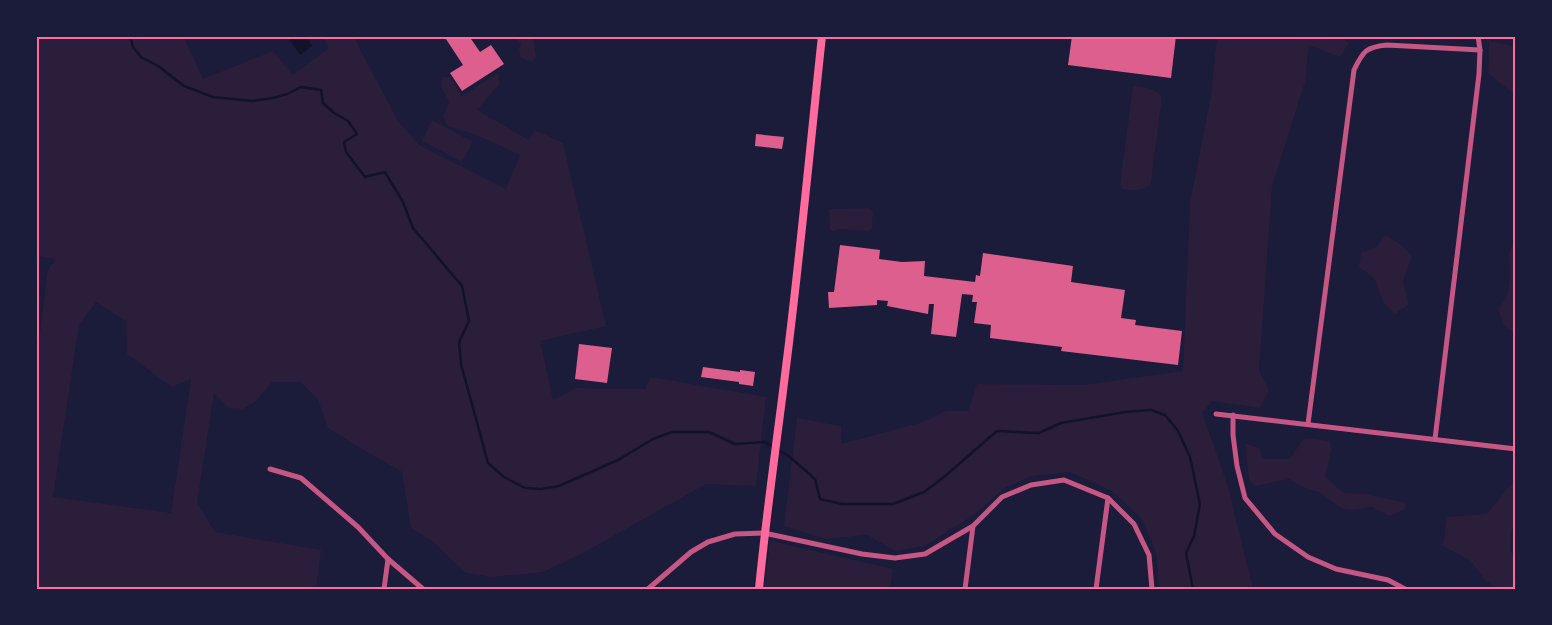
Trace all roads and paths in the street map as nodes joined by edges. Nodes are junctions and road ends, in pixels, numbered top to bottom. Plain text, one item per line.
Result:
1 (822, 36) edge
2 (1478, 36) edge
3 (1480, 50) junction
4 (1216, 414) dead end
5 (1233, 416) junction
6 (1308, 424) junction
7 (1435, 439) junction
8 (1516, 449) edge
9 (270, 468) dead end
10 (1108, 498) junction
11 (973, 526) junction
12 (764, 532) junction
13 (388, 559) junction
14 (384, 589) edge
15 (423, 589) edge
16 (648, 589) edge
17 (759, 589) edge
18 (965, 589) edge
19 (1096, 589) edge
20 (1152, 589) edge
21 (1405, 589) edge

1 - 12 main road
2 - 3 street
3 - 6 street
3 - 7 street
4 - 5 street
5 - 6 street
5 - 21 street
6 - 7 street
7 - 8 street
9 - 13 street
10 - 11 street
10 - 19 street
10 - 20 street
11 - 12 street
11 - 18 street
12 - 16 street
12 - 17 main road
13 - 14 street
13 - 15 street

